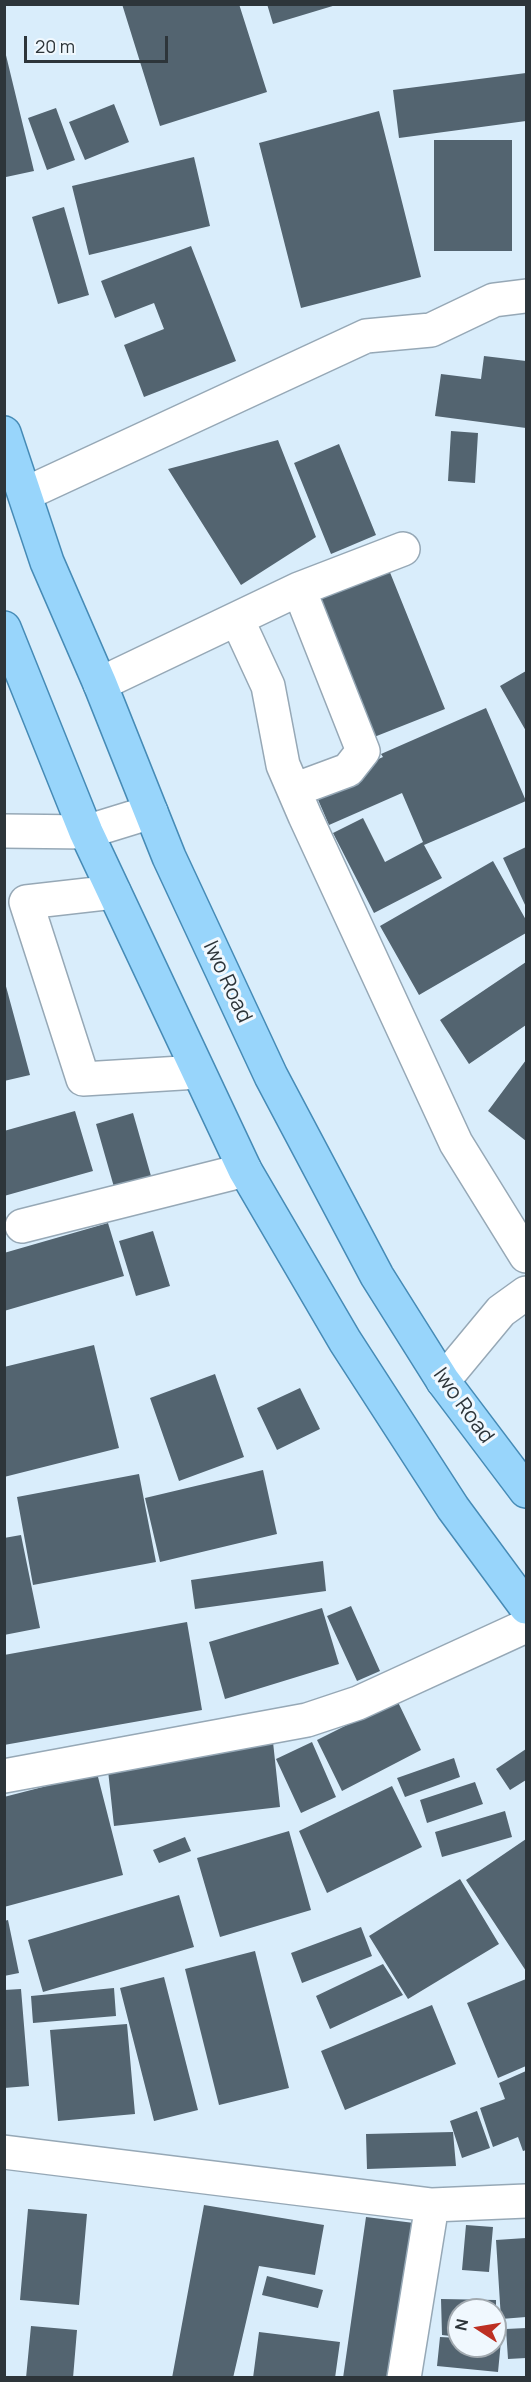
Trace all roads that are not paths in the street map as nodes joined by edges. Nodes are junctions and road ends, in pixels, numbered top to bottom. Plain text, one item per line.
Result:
1 (526, 296) edge
2 (4, 433) edge
3 (25, 494) junction
4 (403, 549) dead end
5 (299, 589) junction
6 (237, 619) junction
7 (4, 628) edge
8 (100, 684) junction
9 (294, 790) junction
10 (151, 813) junction
11 (4, 831) edge
12 (86, 832) junction
13 (114, 892) junction
14 (198, 1072) junction
15 (245, 1170) junction
16 (22, 1226) dead end
17 (526, 1256) edge
18 (526, 1293) edge
19 (443, 1381) junction
20 (526, 1491) edge
21 (526, 1607) edge
22 (526, 1626) edge
23 (4, 1776) edge
24 (4, 2152) edge
25 (526, 2201) edge
26 (432, 2205) junction
27 (404, 2378) edge

1 - 3 street
2 - 3 main road, Iwo Road
3 - 8 main road, Iwo Road
4 - 5 street
5 - 6 street
5 - 9 street
6 - 8 street
6 - 9 street
7 - 12 main road
8 - 10 main road, Iwo Road
9 - 17 street
10 - 12 street
10 - 19 main road, Iwo Road
11 - 12 street
12 - 13 main road
13 - 14 main road
13 - 14 street
14 - 15 main road
15 - 16 street
15 - 21 main road
18 - 19 street
19 - 20 main road, Iwo Road
22 - 23 street
24 - 26 street
25 - 26 street
26 - 27 street

